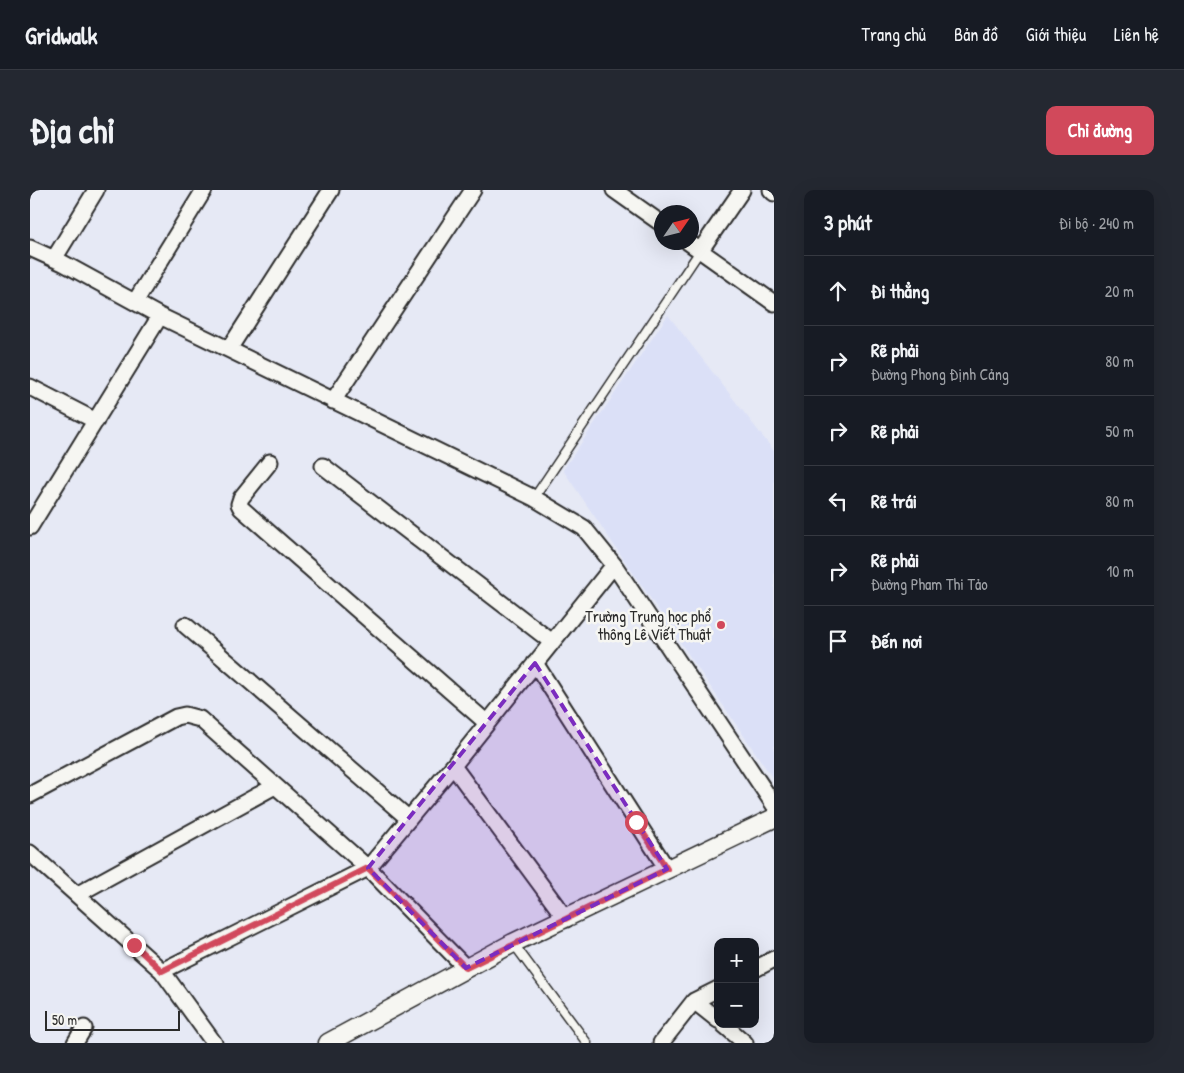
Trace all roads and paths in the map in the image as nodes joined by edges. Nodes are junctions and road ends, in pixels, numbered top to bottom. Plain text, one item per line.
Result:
1 (96, 190) edge
2 (204, 190) edge
3 (331, 190) edge
4 (473, 190) edge
5 (614, 190) edge
6 (742, 190) edge
7 (771, 190) edge
8 (774, 193) edge
9 (654, 218) edge
10 (699, 241) edge
11 (31, 250) edge
12 (692, 250) edge
13 (698, 250) edge
14 (54, 259) junction
15 (135, 302) junction
16 (774, 303) edge
17 (160, 316) junction
18 (229, 349) junction
19 (30, 387) edge
20 (334, 401) junction
21 (96, 421) junction
22 (270, 462) dead end
23 (324, 466) dead end
24 (534, 498) junction
25 (30, 527) edge
26 (614, 565) junction
27 (185, 625) dead end
28 (552, 642) junction
29 (535, 663) junction
30 (487, 723) junction
31 (453, 766) junction
32 (275, 786) junction
33 (30, 795) edge
34 (774, 805) edge
35 (774, 818) edge
36 (409, 819) junction
37 (30, 853) edge
38 (368, 868) junction
39 (667, 869) junction
40 (78, 894) junction
41 (566, 919) junction
42 (513, 943) junction
43 (774, 959) edge
44 (759, 967) edge
45 (466, 968) junction
46 (162, 971) junction
47 (714, 990) edge
48 (694, 1001) junction
49 (714, 1017) edge
50 (84, 1028) dead end
51 (728, 1028) edge
52 (75, 1043) edge
53 (214, 1043) edge
54 (328, 1043) edge
55 (587, 1043) edge
56 (661, 1043) edge
57 (745, 1043) edge

1 - 14 street
2 - 15 street
3 - 18 street
4 - 20 street
5 - 9 street
6 - 10 street
7 - 8 street
11 - 14 street
12 - 24 lane
13 - 16 street
14 - 15 street
15 - 17 street
17 - 18 street
17 - 21 street
18 - 20 street
19 - 21 street
20 - 24 street
21 - 25 street
22 - 30 street
23 - 28 street
24 - 26 street
26 - 28 street
26 - 34 street
27 - 36 street
28 - 29 street
29 - 30 street
29 - 39 street
30 - 31 street
31 - 36 street
31 - 41 street
32 - 33 street
32 - 38 street
32 - 40 street
35 - 39 street
36 - 38 street
37 - 40 street
38 - 45 street
38 - 46 street
39 - 41 street
40 - 46 street
41 - 42 street
42 - 45 street
42 - 55 lane
43 - 44 street
45 - 54 street
46 - 53 street
47 - 48 street
48 - 49 street
48 - 56 street
50 - 52 street
51 - 57 street

